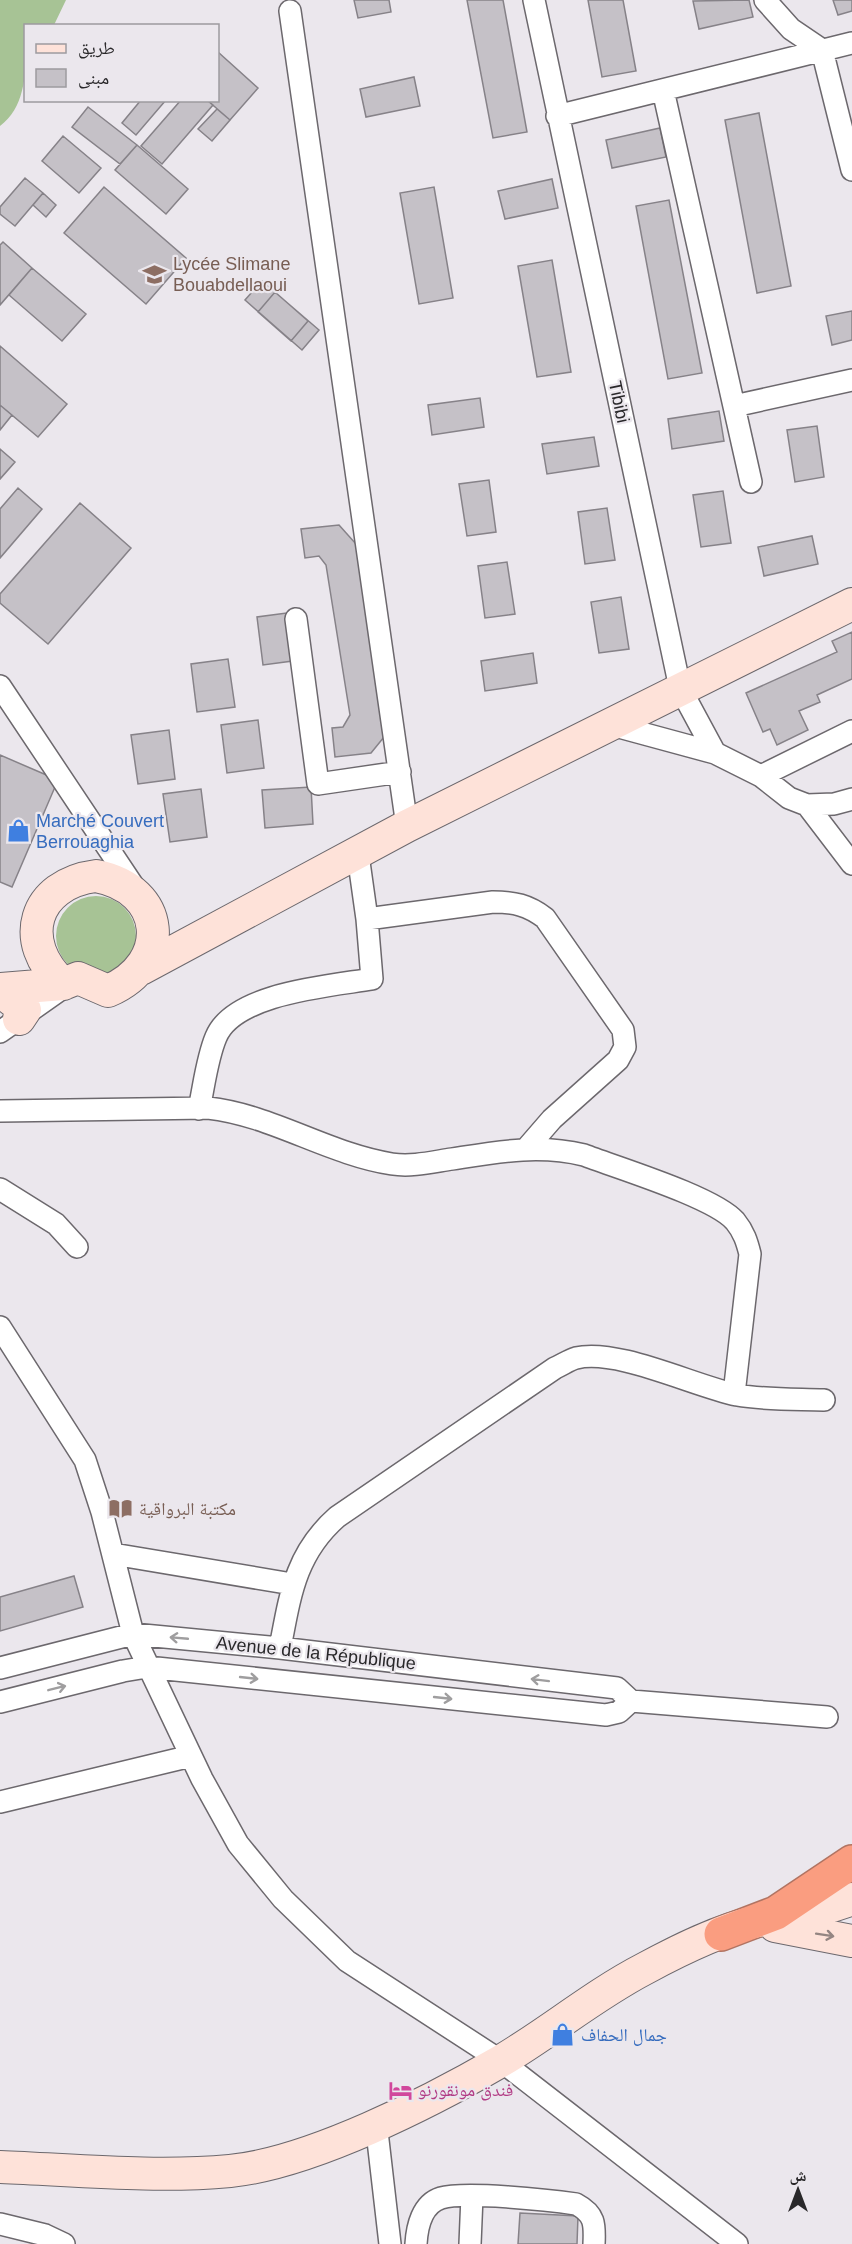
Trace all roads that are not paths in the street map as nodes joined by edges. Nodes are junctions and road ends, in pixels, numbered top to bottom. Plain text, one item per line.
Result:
1 (534, 0) edge
2 (765, 0) edge
3 (290, 11) dead end
4 (852, 43) edge
5 (822, 50) junction
6 (663, 90) junction
7 (557, 116) junction
8 (852, 170) edge
9 (852, 380) edge
10 (734, 406) junction
11 (751, 482) dead end
12 (852, 604) edge
13 (296, 619) dead end
14 (0, 686) edge
15 (680, 687) junction
16 (608, 724) junction
17 (852, 731) edge
18 (715, 753) junction
19 (400, 772) junction
20 (761, 776) junction
21 (852, 800) edge
22 (807, 805) junction
23 (408, 826) junction
24 (358, 855) junction
25 (852, 864) edge
26 (146, 906) junction
27 (367, 919) junction
28 (141, 969) junction
29 (71, 981) junction
30 (0, 990) edge
31 (9, 1025) edge
32 (198, 1109) junction
33 (0, 1111) edge
34 (526, 1149) junction
35 (0, 1189) edge
36 (77, 1247) dead end
37 (0, 1327) edge
38 (734, 1394) junction
39 (824, 1400) dead end
40 (113, 1554) junction
41 (292, 1584) junction
42 (133, 1634) junction
43 (280, 1648) junction
44 (147, 1667) junction
45 (0, 1668) edge
46 (631, 1701) junction
47 (0, 1702) edge
48 (827, 1716) dead end
49 (191, 1756) junction
50 (0, 1802) edge
51 (852, 1862) edge
52 (852, 1899) edge
53 (757, 1921) junction
54 (721, 1934) junction
55 (852, 1941) edge
56 (501, 2061) junction
57 (376, 2123) junction
58 (0, 2167) edge
59 (472, 2196) junction
60 (0, 2224) edge
61 (64, 2244) edge
62 (390, 2244) edge
63 (416, 2244) edge
64 (470, 2244) edge
65 (594, 2244) edge
66 (737, 2244) edge

1 - 7 street, Tibibi
2 - 5 street
3 - 19 street
4 - 5 street
5 - 6 street
5 - 8 street
6 - 7 street
6 - 10 street
7 - 15 street, Tibibi
9 - 10 street
10 - 11 street
12 - 15 street
13 - 19 street
14 - 26 street
15 - 16 street
15 - 18 street, Tibibi
16 - 18 street
16 - 23 street
17 - 20 street
18 - 20 street
19 - 23 street
20 - 22 street
21 - 22 street
22 - 25 street
23 - 24 street
24 - 27 street
24 - 28 street
26 - 28 street
26 - 29 street
27 - 32 street
27 - 34 street
28 - 29 street
29 - 30 street
29 - 31 street
30 - 31 street
32 - 33 street
32 - 34 street
34 - 38 street
35 - 36 street
37 - 40 street
38 - 39 street
38 - 41 street
40 - 41 street
40 - 42 street
41 - 43 street
43 -> 42 street, Avenue de la République
42 - 44 street
42 - 45 street, Avenue de la République
46 -> 43 street, Avenue de la République
44 -> 46 street, Avenue de la République
47 -> 44 street, Avenue de la République
44 - 49 street
46 - 48 street, Avenue de la République
49 - 50 street
49 - 56 street
51 - 54 highway
52 - 53 street
53 - 54 street
53 -> 55 street
54 - 56 street
56 - 57 street
56 - 66 street
57 - 58 street
57 - 62 street
59 - 63 street
59 - 64 street
59 - 65 street
60 - 61 street

